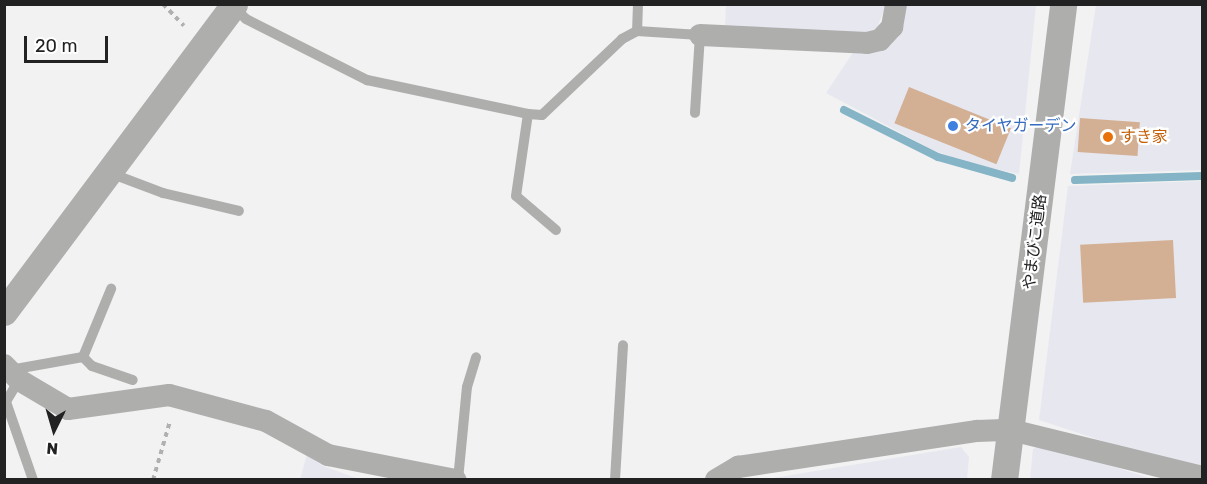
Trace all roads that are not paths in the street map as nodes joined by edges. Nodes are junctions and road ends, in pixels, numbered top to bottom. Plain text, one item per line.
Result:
1 (638, 4) edge
2 (896, 4) edge
3 (1063, 4) edge
4 (233, 5) edge
5 (637, 32) junction
6 (700, 35) junction
7 (695, 112) dead end
8 (528, 114) junction
9 (108, 172) junction
10 (239, 211) dead end
11 (556, 230) dead end
12 (111, 289) dead end
13 (4, 312) edge
14 (623, 345) dead end
15 (83, 357) junction
16 (476, 357) dead end
17 (11, 372) edge
18 (133, 381) dead end
19 (1011, 430) junction
20 (1203, 477) edge
21 (33, 480) edge
22 (457, 480) edge
23 (615, 480) edge
24 (716, 480) edge
25 (1004, 480) edge

1 - 5 lane
2 - 6 street
3 - 19 street, やまびこ道路
4 - 8 lane
4 - 9 street
5 - 6 lane
5 - 8 lane
6 - 7 lane
8 - 11 lane
9 - 10 lane
9 - 13 street
12 - 15 lane
14 - 23 lane
15 - 17 lane
15 - 18 lane
16 - 22 lane
17 - 21 lane
17 - 22 street
19 - 20 street
19 - 24 street
19 - 25 street, やまびこ道路

